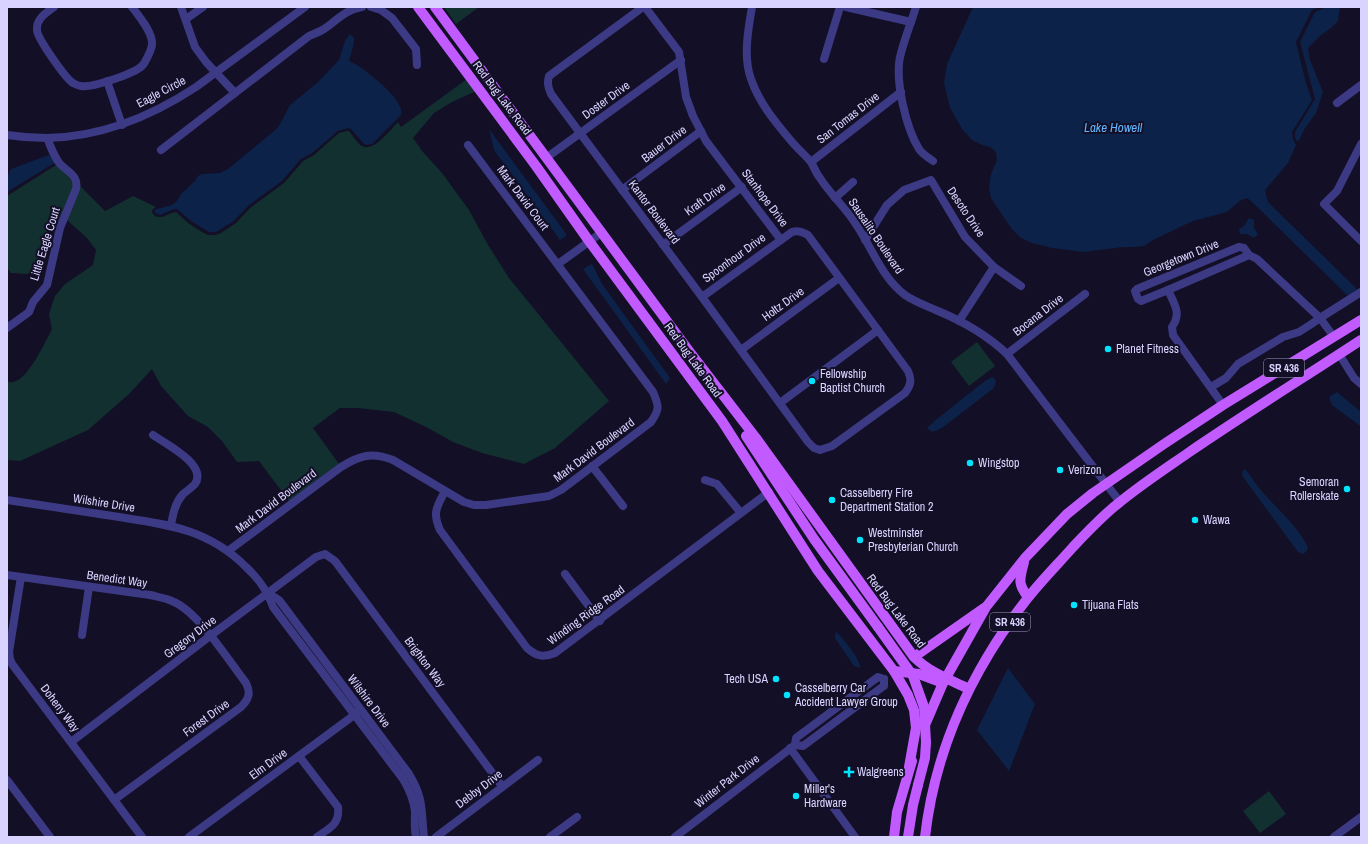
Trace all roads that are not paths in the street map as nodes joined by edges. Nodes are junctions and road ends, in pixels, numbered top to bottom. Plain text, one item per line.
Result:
1 (54, 7) edge
2 (132, 7) edge
3 (181, 7) edge
4 (203, 7) edge
5 (305, 7) edge
6 (362, 7) edge
7 (371, 7) edge
8 (418, 7) edge
9 (436, 7) edge
10 (644, 7) edge
11 (752, 7) edge
12 (840, 7) edge
13 (846, 7) edge
14 (916, 7) edge
15 (186, 19) junction
16 (911, 22) junction
17 (824, 58) dead end
18 (681, 60) junction
19 (417, 65) dead end
20 (215, 73) junction
21 (107, 81) junction
22 (1361, 85) edge
23 (901, 92) junction
24 (235, 93) junction
25 (488, 101) junction
26 (1336, 103) dead end
27 (122, 125) junction
28 (701, 131) junction
29 (580, 134) junction
30 (7, 135) edge
31 (47, 138) junction
32 (1361, 144) edge
33 (468, 145) dead end
34 (161, 150) dead end
35 (546, 158) junction
36 (933, 161) dead end
37 (811, 162) junction
38 (853, 182) dead end
39 (742, 187) junction
40 (622, 190) junction
41 (835, 198) junction
42 (601, 233) junction
43 (781, 240) junction
44 (865, 240) junction
45 (1361, 240) edge
46 (590, 241) junction
47 (663, 245) junction
48 (1249, 255) junction
49 (558, 264) junction
50 (994, 267) junction
51 (839, 278) junction
52 (1021, 286) dead end
53 (1168, 290) junction
54 (1361, 292) edge
55 (1085, 294) dead end
56 (702, 297) junction
57 (1320, 318) junction
58 (1361, 320) edge
59 (959, 321) junction
60 (7, 328) edge
61 (878, 330) junction
62 (1334, 337) junction
63 (1361, 340) edge
64 (741, 350) junction
65 (689, 351) junction
66 (1007, 354) junction
67 (1339, 354) junction
68 (1361, 384) edge
69 (1211, 387) junction
70 (780, 403) junction
71 (1223, 405) junction
72 (153, 435) dead end
73 (820, 450) joint
74 (592, 466) junction
75 (705, 480) dead end
76 (1105, 484) junction
77 (446, 491) junction
78 (769, 492) junction
79 (7, 500) edge
80 (1120, 502) junction
81 (623, 506) dead end
82 (741, 513) junction
83 (171, 525) junction
84 (228, 551) junction
85 (325, 554) joint
86 (1025, 558) junction
87 (564, 574) dead end
88 (7, 575) edge
89 (21, 577) junction
90 (89, 587) junction
91 (268, 593) junction
92 (1028, 598) junction
93 (986, 607) junction
94 (600, 621) junction
95 (82, 635) dead end
96 (210, 636) junction
97 (914, 657) junction
98 (894, 671) junction
99 (944, 680) junction
100 (968, 692) junction
101 (357, 713) junction
102 (71, 742) junction
103 (792, 747) junction
104 (299, 756) junction
105 (538, 760) dead end
106 (910, 767) junction
107 (7, 780) edge
108 (502, 786) junction
109 (114, 800) junction
110 (577, 817) dead end
111 (1361, 817) edge
112 (50, 837) edge
113 (142, 837) edge
114 (189, 837) edge
115 (318, 837) edge
116 (416, 837) edge
117 (424, 837) edge
118 (436, 837) edge
119 (550, 837) edge
120 (675, 837) edge
121 (855, 837) edge
122 (894, 837) edge
123 (908, 837) edge
124 (924, 837) edge
125 (1334, 837) edge

1 - 21 street
2 - 21 street
3 - 15 street
4 - 15 street
5 - 20 street, Eagle Circle
6 - 24 street
7 - 19 street
8 - 25 main road, Red Bug Lake Road
9 - 35 main road, Red Bug Lake Road
10 - 18 street, Stanhope Drive
10 - 29 street, Kantor Boulevard
11 - 37 street, Sausalito Boulevard
12 - 17 street
13 - 16 street
14 - 16 street
15 - 20 street
16 - 23 street
18 - 28 street, Stanhope Drive
18 - 29 street, Doster Drive
20 - 24 street
20 - 27 street, Eagle Circle
21 - 27 street
22 - 26 street
23 - 36 street
23 - 37 street, San Tomas Drive
24 - 34 street
25 - 35 main road
25 - 46 main road, Red Bug Lake Road
27 - 31 street, Eagle Circle
28 - 39 street, Stanhope Drive
28 - 40 street, Bauer Drive
29 - 35 street, Doster Drive
29 - 40 street, Kantor Boulevard
30 - 31 street, Eagle Circle
31 - 60 street, Little Eagle Court
32 - 45 street
33 - 49 street, Mark David Court
35 - 42 main road, Red Bug Lake Road
37 - 41 street, Sausalito Boulevard
38 - 41 street
39 - 43 street, Stanhope Drive
39 - 47 street, Kraft Drive
40 - 47 street, Kantor Boulevard
41 - 44 street, Sausalito Boulevard
42 - 46 street
42 - 65 main road, Red Bug Lake Road
43 - 51 street, Stanhope Drive
43 - 56 street, Spoonhour Drive
44 - 50 street, Desoto Drive
44 - 59 street, Sausalito Boulevard
46 - 49 street
46 - 78 main road, Red Bug Lake Road
47 - 56 street, Kantor Boulevard
48 - 53 street, Georgetown Drive
48 - 53 street, Georgetown Drive
48 - 57 street, Georgetown Drive
49 - 74 street, Mark David Boulevard
50 - 52 street, Desoto Drive
50 - 59 street
51 - 61 street, Stanhope Drive
51 - 64 street, Holtz Drive
53 - 69 street, Georgetown Drive
54 - 57 street
55 - 66 street, Bocana Drive
56 - 64 street, Kantor Boulevard
57 - 62 street, Georgetown Drive
57 - 69 street
58 - 62 main road, SR 436
59 - 66 street, Sausalito Boulevard
61 - 70 street
61 - 73 street, Stanhope Drive
62 - 71 main road, SR 436
63 - 67 main road, SR 436
64 - 70 street, Kantor Boulevard
65 - 97 main road, Red Bug Lake Road
65 - 123 main road, bridge
66 - 76 street, Sausalito Boulevard
67 - 68 street
67 - 80 main road, SR 436
69 - 71 street, Georgetown Drive
70 - 73 street, Kantor Boulevard
71 - 76 main road, SR 436
72 - 83 street
74 - 77 street, Mark David Boulevard
74 - 81 street
75 - 82 street
76 - 80 street, Sausalito Boulevard
76 - 86 main road, SR 436
77 - 84 street, Mark David Boulevard
77 - 94 street, Winding Ridge Road
78 - 82 street, Winding Ridge Road
78 - 98 main road, Red Bug Lake Road
79 - 83 street, Wilshire Drive
80 - 92 main road, SR 436
82 - 94 street, Winding Ridge Road
83 - 84 street, Wilshire Drive
84 - 91 street, Wilshire Drive
85 - 91 street, Gregory Drive
85 - 108 street, Brighton Way
86 - 92 main road
86 - 93 main road, SR 436
87 - 94 street
88 - 89 street, Benedict Way
89 - 90 street, Benedict Way
89 - 102 street, Doheny Way
90 - 95 street
90 - 96 street, Benedict Way
91 - 96 street, Gregory Drive
91 - 101 street, Wilshire Drive
92 - 100 main road, SR 436
93 - 97 main road, Winter Park Drive
93 - 99 main road, SR 436
96 - 102 street, Gregory Drive
96 - 109 street, Forest Drive
97 - 98 street, Winter Park Drive
97 - 99 main road, Red Bug Lake Road
98 - 99 main road, Red Bug Lake Road
98 - 103 street, Winter Park Drive
98 - 106 main road
99 - 100 main road, Red Bug Lake Road
99 - 106 main road, SR 436
100 - 124 main road, SR 436
101 - 104 street, Elm Drive
101 - 116 street, Wilshire Drive
101 - 117 street, Wilshire Drive
102 - 109 street, Doheny Way
103 - 120 street, Winter Park Drive
103 - 121 street
104 - 114 street, Elm Drive
104 - 115 street
105 - 108 street, Debby Drive
106 - 122 main road, SR 436
107 - 112 street
108 - 118 street, Debby Drive
109 - 113 street, Doheny Way
110 - 119 street
111 - 125 street

